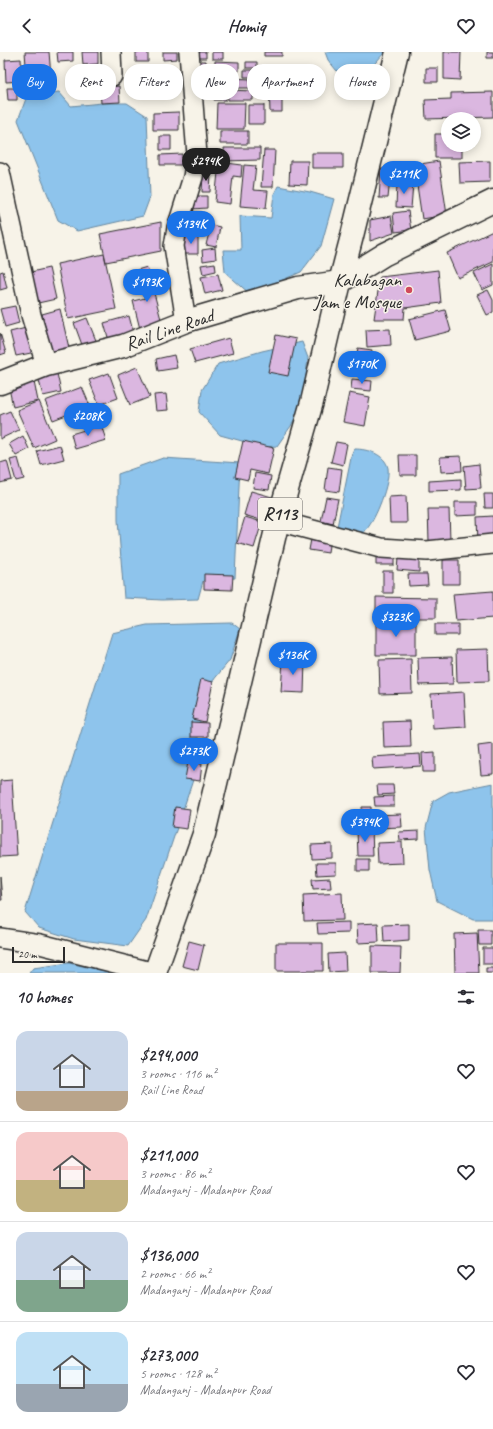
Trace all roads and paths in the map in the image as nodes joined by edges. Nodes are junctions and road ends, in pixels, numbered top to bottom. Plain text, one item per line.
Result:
1 (111, 52) edge
2 (189, 52) edge
3 (397, 52) edge
4 (112, 64) edge
5 (0, 172) edge
6 (493, 201) edge
7 (340, 282) junction
8 (186, 321) junction
9 (46, 365) junction
10 (0, 383) edge
11 (278, 521) junction
12 (493, 544) edge
13 (0, 938) edge
14 (155, 973) edge

1 - 4 street
2 - 8 street
3 - 7 main road, R113
5 - 9 street
6 - 7 main road
7 - 8 main road, Rail Line Road
7 - 11 main road, R113
8 - 9 main road, Rail Line Road
9 - 10 main road, Rail Line Road
11 - 12 street
11 - 14 main road, R113
13 - 14 street

